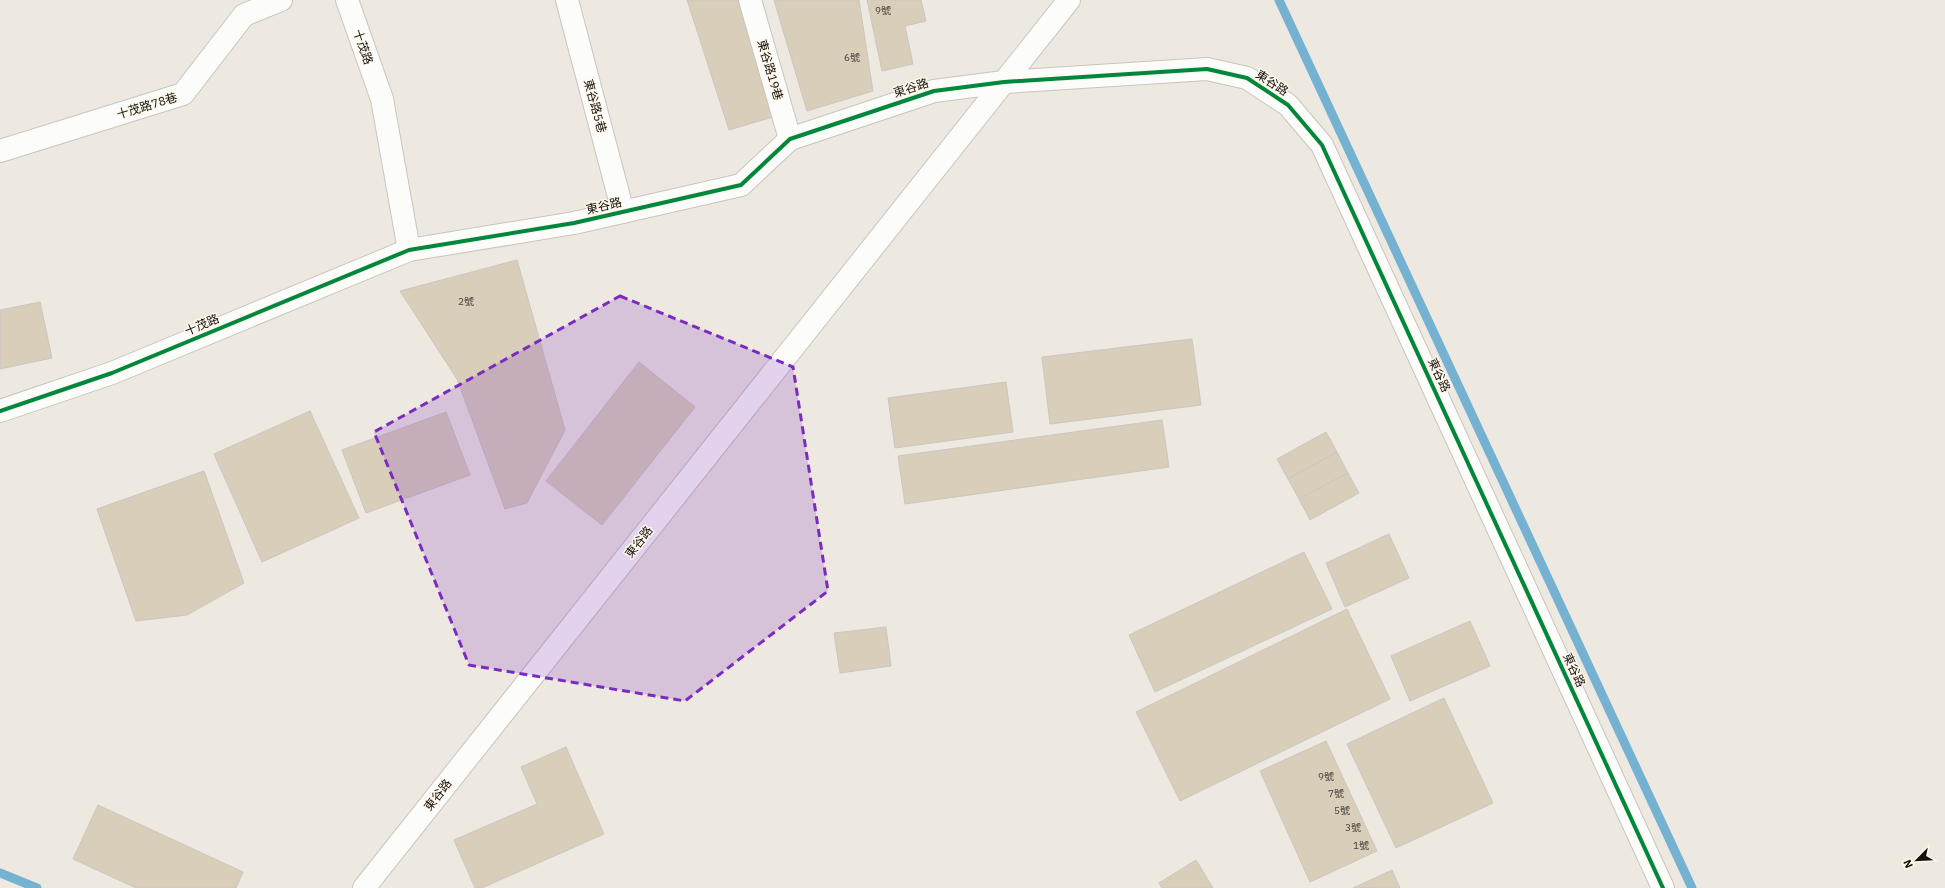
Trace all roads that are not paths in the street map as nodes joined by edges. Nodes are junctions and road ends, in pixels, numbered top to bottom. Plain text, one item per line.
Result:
1 (281, 0) edge
2 (347, 0) edge
3 (567, 0) edge
4 (750, 0) edge
5 (1069, 0) edge
6 (1004, 82) junction
7 (790, 140) junction
8 (0, 151) edge
9 (623, 212) junction
10 (409, 250) junction
11 (0, 411) edge
12 (364, 888) edge
13 (1663, 888) edge

1 - 8 street, 十茂路78巷
2 - 10 street, 十茂路
3 - 9 street, 東谷路5巷
4 - 7 street, 東谷路19巷
5 - 6 street, 東谷路
6 - 7 street, 東谷路
6 - 12 street, 東谷路
6 - 13 street, 東谷路
7 - 9 street, 東谷路
9 - 10 street, 東谷路
10 - 11 street, 十茂路

